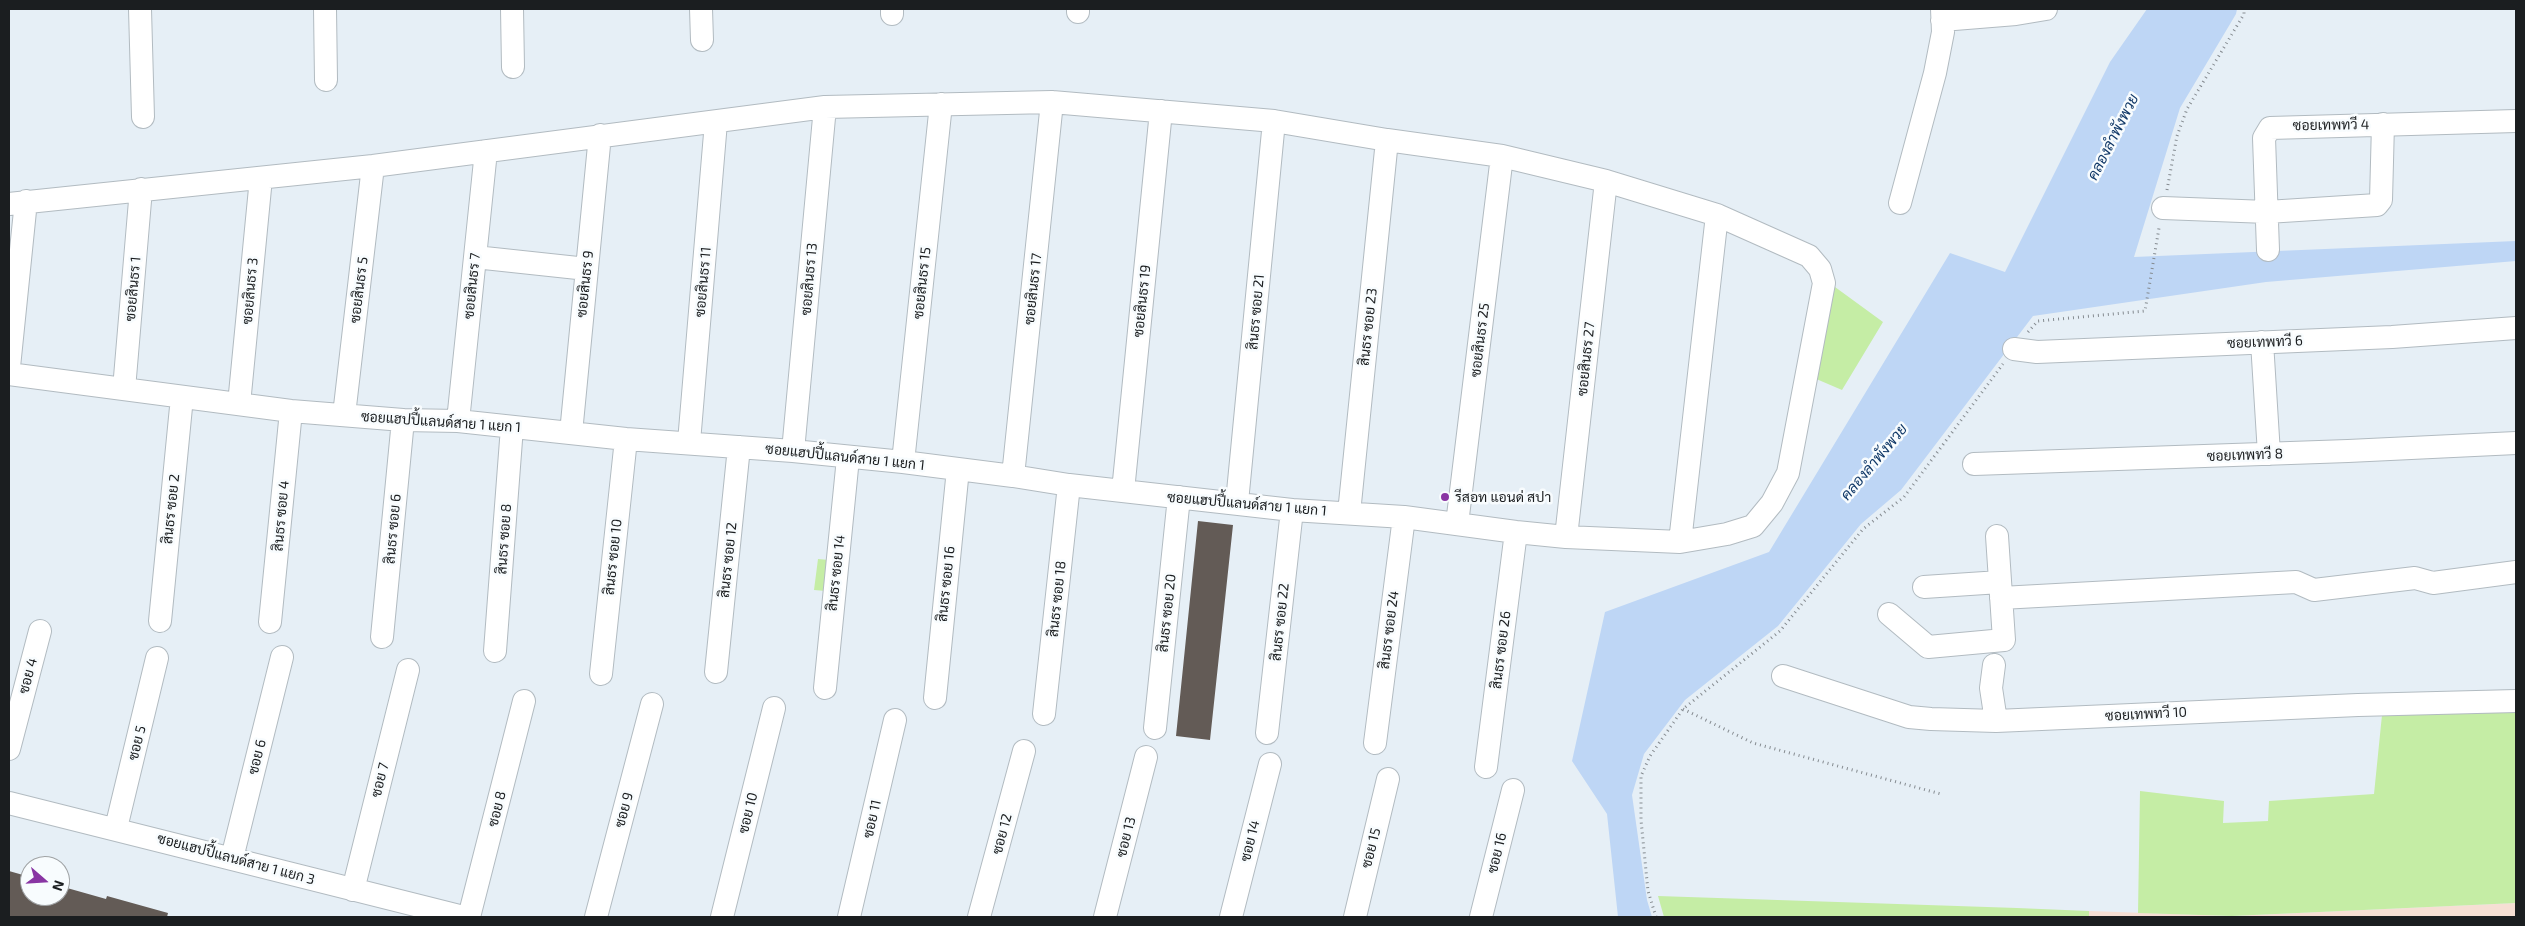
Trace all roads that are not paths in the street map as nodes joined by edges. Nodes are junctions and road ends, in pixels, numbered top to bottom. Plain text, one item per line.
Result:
1 (140, 9) edge
2 (325, 9) edge
3 (512, 9) edge
4 (702, 9) edge
5 (2046, 9) edge
6 (1942, 14) edge
7 (702, 40) dead end
8 (513, 67) dead end
9 (326, 80) dead end
10 (1052, 102) junction
11 (941, 104) junction
12 (825, 107) junction
13 (1160, 111) junction
14 (143, 117) dead end
15 (1274, 121) junction
16 (2516, 121) edge
17 (716, 122) junction
18 (2383, 124) junction
19 (600, 135) junction
20 (1387, 140) junction
21 (486, 151) junction
22 (1502, 156) junction
23 (373, 166) junction
24 (261, 178) junction
25 (1606, 181) junction
26 (142, 189) junction
27 (18, 203) edge
28 (1900, 203) dead end
29 (2163, 208) dead end
30 (2267, 212) junction
31 (1717, 214) junction
32 (2268, 250) dead end
33 (475, 257) junction
34 (587, 269) junction
35 (2516, 328) edge
36 (2262, 342) junction
37 (2014, 349) road end
38 (9, 368) edge
39 (9, 374) edge
40 (124, 389) junction
41 (182, 397) junction
42 (239, 404) junction
43 (291, 411) junction
44 (344, 415) junction
45 (403, 420) junction
46 (458, 421) junction
47 (512, 427) junction
48 (571, 433) junction
49 (626, 439) junction
50 (689, 442) junction
51 (2516, 443) edge
52 (739, 448) junction
53 (793, 451) junction
54 (2269, 454) junction
55 (848, 458) junction
56 (904, 462) junction
57 (1974, 464) dead end
58 (958, 469) junction
59 (1013, 476) junction
60 (1069, 485) junction
61 (1123, 491) junction
62 (1178, 497) junction
63 (1237, 502) junction
64 (1292, 510) junction
65 (1348, 513) junction
66 (1404, 517) junction
67 (1457, 524) junction
68 (1516, 532) junction
69 (1997, 536) dead end
70 (1566, 537) junction
71 (1680, 542) junction
72 (2516, 572) edge
73 (1924, 587) dead end
74 (2000, 590) junction
75 (1889, 614) dead end
76 (160, 621) dead end
77 (270, 622) dead end
78 (40, 631) dead end
79 (382, 637) dead end
80 (495, 651) dead end
81 (282, 657) dead end
82 (158, 658) dead end
83 (1994, 665) dead end
84 (408, 670) dead end
85 (716, 672) dead end
86 (601, 674) dead end
87 (1783, 676) dead end
88 (824, 688) dead end
89 (934, 698) dead end
90 (524, 701) dead end
91 (2516, 701) edge
92 (652, 704) dead end
93 (774, 708) dead end
94 (1044, 714) dead end
95 (895, 720) dead end
96 (1996, 721) junction
97 (1154, 728) dead end
98 (1267, 733) dead end
99 (1375, 743) dead end
100 (9, 749) edge
101 (1024, 751) dead end
102 (1146, 757) dead end
103 (1270, 764) dead end
104 (1486, 767) dead end
105 (1388, 779) dead end
106 (1513, 790) dead end
107 (9, 803) edge
108 (116, 828) junction
109 (232, 858) junction
110 (352, 890) junction
111 (463, 917) edge
112 (469, 917) edge
113 (596, 917) edge
114 (722, 917) edge
115 (849, 917) edge
116 (979, 917) edge
117 (1105, 917) edge
118 (1231, 917) edge
119 (1355, 917) edge
120 (1481, 917) edge

1 - 14 street
2 - 9 street
3 - 8 street
4 - 7 street
5 - 6 street
6 - 28 street
10 - 11 street, ซอยแฮปปี้แลนด์สาย 1 แยก 1
10 - 13 street, ซอยแฮปปี้แลนด์สาย 1 แยก 1
10 - 59 street, ซอยสินธร 17
11 - 12 street, ซอยแฮปปี้แลนด์สาย 1 แยก 1
11 - 56 street, ซอยสินธร 15
12 - 17 street, ซอยแฮปปี้แลนด์สาย 1 แยก 1
12 - 53 street, ซอยสินธร 13
13 - 15 street, ซอยแฮปปี้แลนด์สาย 1 แยก 1
13 - 61 street, ซอยสินธร 19
15 - 20 street, ซอยแฮปปี้แลนด์สาย 1 แยก 1
15 - 63 street, สินธร ซอย 21
16 - 18 street, ซอยเทพทวี 4
17 - 19 street, ซอยแฮปปี้แลนด์สาย 1 แยก 1
17 - 50 street, ซอยสินธร 11
18 - 30 street
18 - 30 street, ซอยเทพทวี 4
19 - 21 street, ซอยแฮปปี้แลนด์สาย 1 แยก 1
19 - 34 street, ซอยสินธร 9
20 - 22 street, ซอยแฮปปี้แลนด์สาย 1 แยก 1
20 - 65 street, สินธร ซอย 23
21 - 23 street, ซอยแฮปปี้แลนด์สาย 1 แยก 1
21 - 33 street, ซอยสินธร 7
22 - 25 street, ซอยแฮปปี้แลนด์สาย 1 แยก 1
22 - 67 street, ซอยสินธร 25
23 - 24 street, ซอยแฮปปี้แลนด์สาย 1 แยก 1
23 - 44 street, ซอยสินธร 5
24 - 26 street, ซอยแฮปปี้แลนด์สาย 1 แยก 1
24 - 42 street, ซอยสินธร 3
25 - 31 street, ซอยแฮปปี้แลนด์สาย 1 แยก 1
25 - 70 street, ซอยสินธร 27
26 - 27 street, ซอยแฮปปี้แลนด์สาย 1 แยก 1
26 - 40 street, ซอยสินธร 1
27 - 38 street
29 - 30 street
30 - 32 street, ซอยเทพทวี 4
31 - 71 street
31 - 71 street, ซอยแฮปปี้แลนด์สาย 1 แยก 1
33 - 34 street
33 - 46 street, ซอยสินธร 7
34 - 48 street, ซอยสินธร 9
35 - 36 street, ซอยเทพทวี 6
36 - 37 street, ซอยเทพทวี 6
36 - 54 street
39 - 40 street, ซอยแฮปปี้แลนด์สาย 1 แยก 1
40 - 41 street, ซอยแฮปปี้แลนด์สาย 1 แยก 1
41 - 42 street, ซอยแฮปปี้แลนด์สาย 1 แยก 1
41 - 76 street, สินธร ซอย 2
42 - 43 street, ซอยแฮปปี้แลนด์สาย 1 แยก 1
43 - 44 street, ซอยแฮปปี้แลนด์สาย 1 แยก 1
43 - 77 street, สินธร ซอย 4
44 - 45 street, ซอยแฮปปี้แลนด์สาย 1 แยก 1
45 - 46 street, ซอยแฮปปี้แลนด์สาย 1 แยก 1
45 - 79 street, สินธร ซอย 6
46 - 47 street, ซอยแฮปปี้แลนด์สาย 1 แยก 1
47 - 48 street, ซอยแฮปปี้แลนด์สาย 1 แยก 1
47 - 80 street, สินธร ซอย 8
48 - 49 street, ซอยแฮปปี้แลนด์สาย 1 แยก 1
49 - 50 street, ซอยแฮปปี้แลนด์สาย 1 แยก 1
49 - 86 street, สินธร ซอย 10
50 - 52 street, ซอยแฮปปี้แลนด์สาย 1 แยก 1
51 - 54 street, ซอยเทพทวี 8
52 - 53 street, ซอยแฮปปี้แลนด์สาย 1 แยก 1
52 - 85 street, สินธร ซอย 12
53 - 55 street, ซอยแฮปปี้แลนด์สาย 1 แยก 1
54 - 57 street, ซอยเทพทวี 8
55 - 56 street, ซอยแฮปปี้แลนด์สาย 1 แยก 1
55 - 88 street, สินธร ซอย 14
56 - 58 street, ซอยแฮปปี้แลนด์สาย 1 แยก 1
58 - 59 street, ซอยแฮปปี้แลนด์สาย 1 แยก 1
58 - 89 street, สินธร ซอย 16
59 - 60 street, ซอยแฮปปี้แลนด์สาย 1 แยก 1
60 - 61 street, ซอยแฮปปี้แลนด์สาย 1 แยก 1
60 - 94 street, สินธร ซอย 18
61 - 62 street, ซอยแฮปปี้แลนด์สาย 1 แยก 1
62 - 63 street, ซอยแฮปปี้แลนด์สาย 1 แยก 1
62 - 97 street, สินธร ซอย 20
63 - 64 street, ซอยแฮปปี้แลนด์สาย 1 แยก 1
64 - 65 street, ซอยแฮปปี้แลนด์สาย 1 แยก 1
64 - 98 street, สินธร ซอย 22
65 - 66 street, ซอยแฮปปี้แลนด์สาย 1 แยก 1
66 - 67 street, ซอยแฮปปี้แลนด์สาย 1 แยก 1
66 - 99 street, สินธร ซอย 24
67 - 68 street, ซอยแฮปปี้แลนด์สาย 1 แยก 1
68 - 70 street, ซอยแฮปปี้แลนด์สาย 1 แยก 1
68 - 104 street, สินธร ซอย 26
69 - 74 street
70 - 71 street, ซอยแฮปปี้แลนด์สาย 1 แยก 1
72 - 74 street
73 - 74 street
74 - 75 street
78 - 100 street, ซอย 4
81 - 109 street, ซอย 6
82 - 108 street, ซอย 5
83 - 96 street
84 - 110 street, ซอย 7
87 - 96 street, ซอยเทพทวี 10
90 - 112 street, ซอย 8
91 - 96 street, ซอยเทพทวี 10
92 - 113 street, ซอย 9
93 - 114 street, ซอย 10
95 - 115 street, ซอย 11
101 - 116 street, ซอย 12
102 - 117 street, ซอย 13
103 - 118 street, ซอย 14
105 - 119 street, ซอย 15
106 - 120 street, ซอย 16
107 - 108 street, ซอยแฮปปี้แลนด์สาย 1 แยก 3
108 - 109 street, ซอยแฮปปี้แลนด์สาย 1 แยก 3
109 - 110 street, ซอยแฮปปี้แลนด์สาย 1 แยก 3
110 - 111 street, ซอยแฮปปี้แลนด์สาย 1 แยก 3

